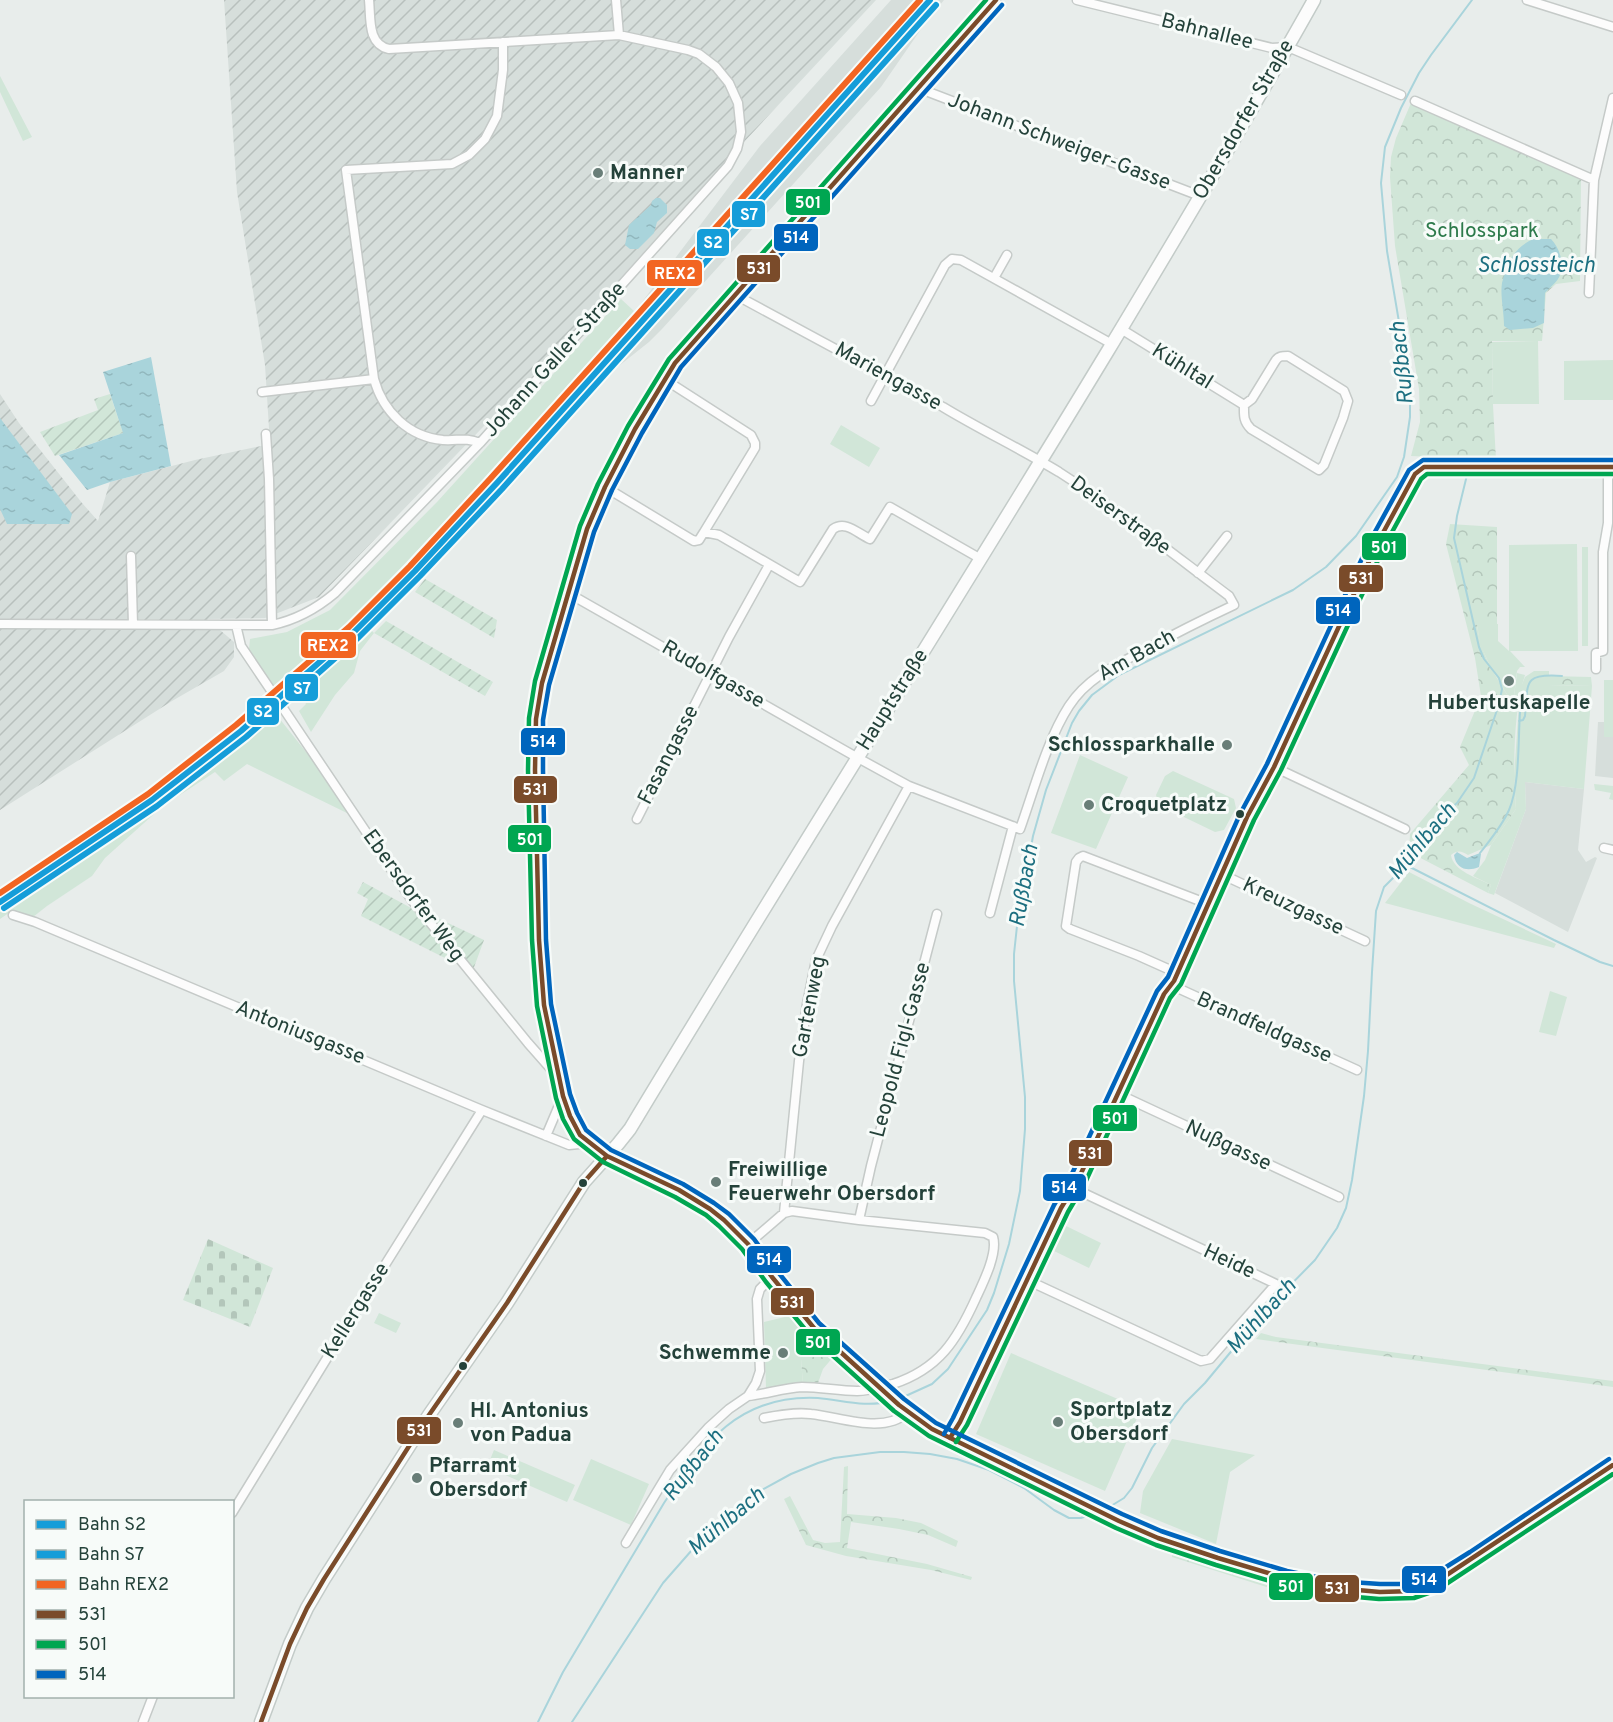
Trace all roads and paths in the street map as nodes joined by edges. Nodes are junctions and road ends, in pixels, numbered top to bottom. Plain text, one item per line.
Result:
1 (369, 0) edge
2 (616, 0) edge
3 (996, 0) edge
4 (1077, 0) edge
5 (1314, 0) edge
6 (1527, 0) edge
7 (1613, 27) edge
8 (620, 35) junction
9 (503, 42) junction
10 (1288, 47) junction
11 (918, 88) junction
12 (1401, 95) dead end
13 (1613, 98) edge
14 (1415, 101) dead end
15 (1594, 180) junction
16 (1200, 196) junction
17 (1174, 241) joint
18 (1007, 255) dead end
19 (994, 278) junction
20 (735, 293) junction
21 (1589, 293) dead end
22 (1121, 329) junction
23 (1112, 344) junction
24 (885, 376) junction
25 (374, 379) junction
26 (664, 379) junction
27 (262, 392) dead end
28 (871, 401) dead end
29 (1244, 405) junction
30 (266, 434) dead end
31 (480, 443) junction
32 (1041, 461) junction
33 (1611, 467) edge
34 (605, 487) junction
35 (704, 532) junction
36 (1227, 536) dead end
37 (131, 556) dead end
38 (981, 559) junction
39 (769, 565) junction
40 (1198, 573) junction
41 (568, 593) junction
42 (1234, 605) joint
43 (0, 624) edge
44 (133, 624) junction
45 (236, 625) junction
46 (272, 625) junction
47 (1596, 669) dead end
48 (711, 674) junction
49 (272, 692) dead end
50 (281, 705) dead end
51 (858, 758) junction
52 (1274, 767) junction
53 (909, 786) junction
54 (637, 819) dead end
55 (1017, 828) junction
56 (1405, 829) dead end
57 (1221, 874) junction
58 (1208, 904) junction
59 (990, 913) dead end
60 (937, 914) dead end
61 (13, 915) dead end
62 (1365, 941) dead end
63 (1177, 973) junction
64 (1171, 986) junction
65 (1357, 1070) dead end
66 (558, 1077) junction
67 (1118, 1094) junction
68 (563, 1096) junction
69 (482, 1110) junction
70 (546, 1136) junction
71 (589, 1143) junction
72 (602, 1161) junction
73 (1073, 1188) junction
74 (1339, 1197) dead end
75 (784, 1213) junction
76 (859, 1220) junction
77 (748, 1244) junction
78 (772, 1277) junction
79 (1027, 1280) junction
80 (882, 1390) junction
81 (748, 1396) junction
82 (903, 1408) junction
83 (764, 1418) dead end
84 (950, 1438) junction
85 (1613, 1465) edge
86 (234, 1509) edge
87 (626, 1544) dead end
88 (152, 1698) edge
89 (143, 1722) edge
90 (261, 1722) edge

1 - 9 street, Johann Galler-Straße
2 - 8 street
3 - 11 street
4 - 10 street, Bahnallee
5 - 10 main road, Obersdorfer Straße
6 - 7 street
8 - 9 street, Johann Galler-Straße
8 - 31 street, Johann Galler-Straße
9 - 25 street, Johann Galler-Straße
10 - 12 street, Bahnallee
10 - 16 main road, Obersdorfer Straße
11 - 16 street, Johann Schweiger-Gasse
11 - 20 street
13 - 15 street
14 - 15 street
15 - 21 street
16 - 17 main road, Obersdorfer Straße
17 - 22 main road, Hauptstraße
18 - 19 street
19 - 23 street
19 - 24 street
20 - 24 street, Mariengasse
20 - 26 street
22 - 23 main road, Hauptstraße
22 - 29 street, Kühltal
23 - 32 main road, Hauptstraße
24 - 28 street
24 - 32 street, Mariengasse
25 - 27 street
25 - 31 street, Johann Galler-Straße
26 - 34 street
26 - 35 street
29 - 29 street
30 - 46 street
31 - 46 street, Johann Galler-Straße
32 - 38 main road, Hauptstraße
32 - 40 street, Deiserstraße
33 - 47 street
33 - 52 street
34 - 35 street
34 - 41 street
35 - 39 street
36 - 40 street
37 - 44 street
38 - 39 street
38 - 51 main road, Hauptstraße
39 - 48 street, Fasangasse
40 - 42 street, Deiserstraße
41 - 48 street, Rudolfgasse
41 - 66 street
42 - 55 street, Am Bach
43 - 44 street, Johann Galler-Straße
44 - 45 street, Johann Galler-Straße
45 - 46 street, Johann Galler-Straße
45 - 49 street
48 - 51 street, Rudolfgasse
48 - 54 street, Fasangasse
50 - 66 street, Ebersdorfer Weg
51 - 53 street, Rudolfgasse
51 - 72 main road, Hauptstraße
52 - 56 street
52 - 57 street
53 - 55 street, Rudolfgasse
53 - 75 street, Gartenweg
55 - 59 street, Am Bach
57 - 58 street
57 - 62 street, Kreuzgasse
58 - 63 street
58 - 63 street
60 - 76 street, Leopold Figl-Gasse
61 - 69 street, Antoniusgasse
63 - 64 street
64 - 65 street, Brandfeldgasse
64 - 67 street
66 - 68 street
67 - 73 street
67 - 74 street, Nußgasse
68 - 70 street
68 - 71 street
69 - 70 street, Antoniusgasse
69 - 86 street, Kellergasse
70 - 71 street, Antoniusgasse
71 - 72 street
72 - 77 street
72 - 90 main road, Hauptstraße
73 - 79 street
73 - 79 street, Heide
75 - 76 street
75 - 77 street
76 - 80 street
77 - 78 street
78 - 80 street
78 - 81 street
79 - 84 street
80 - 81 street
80 - 82 street
81 - 87 street
82 - 83 street
82 - 84 street
84 - 85 street
88 - 89 street

